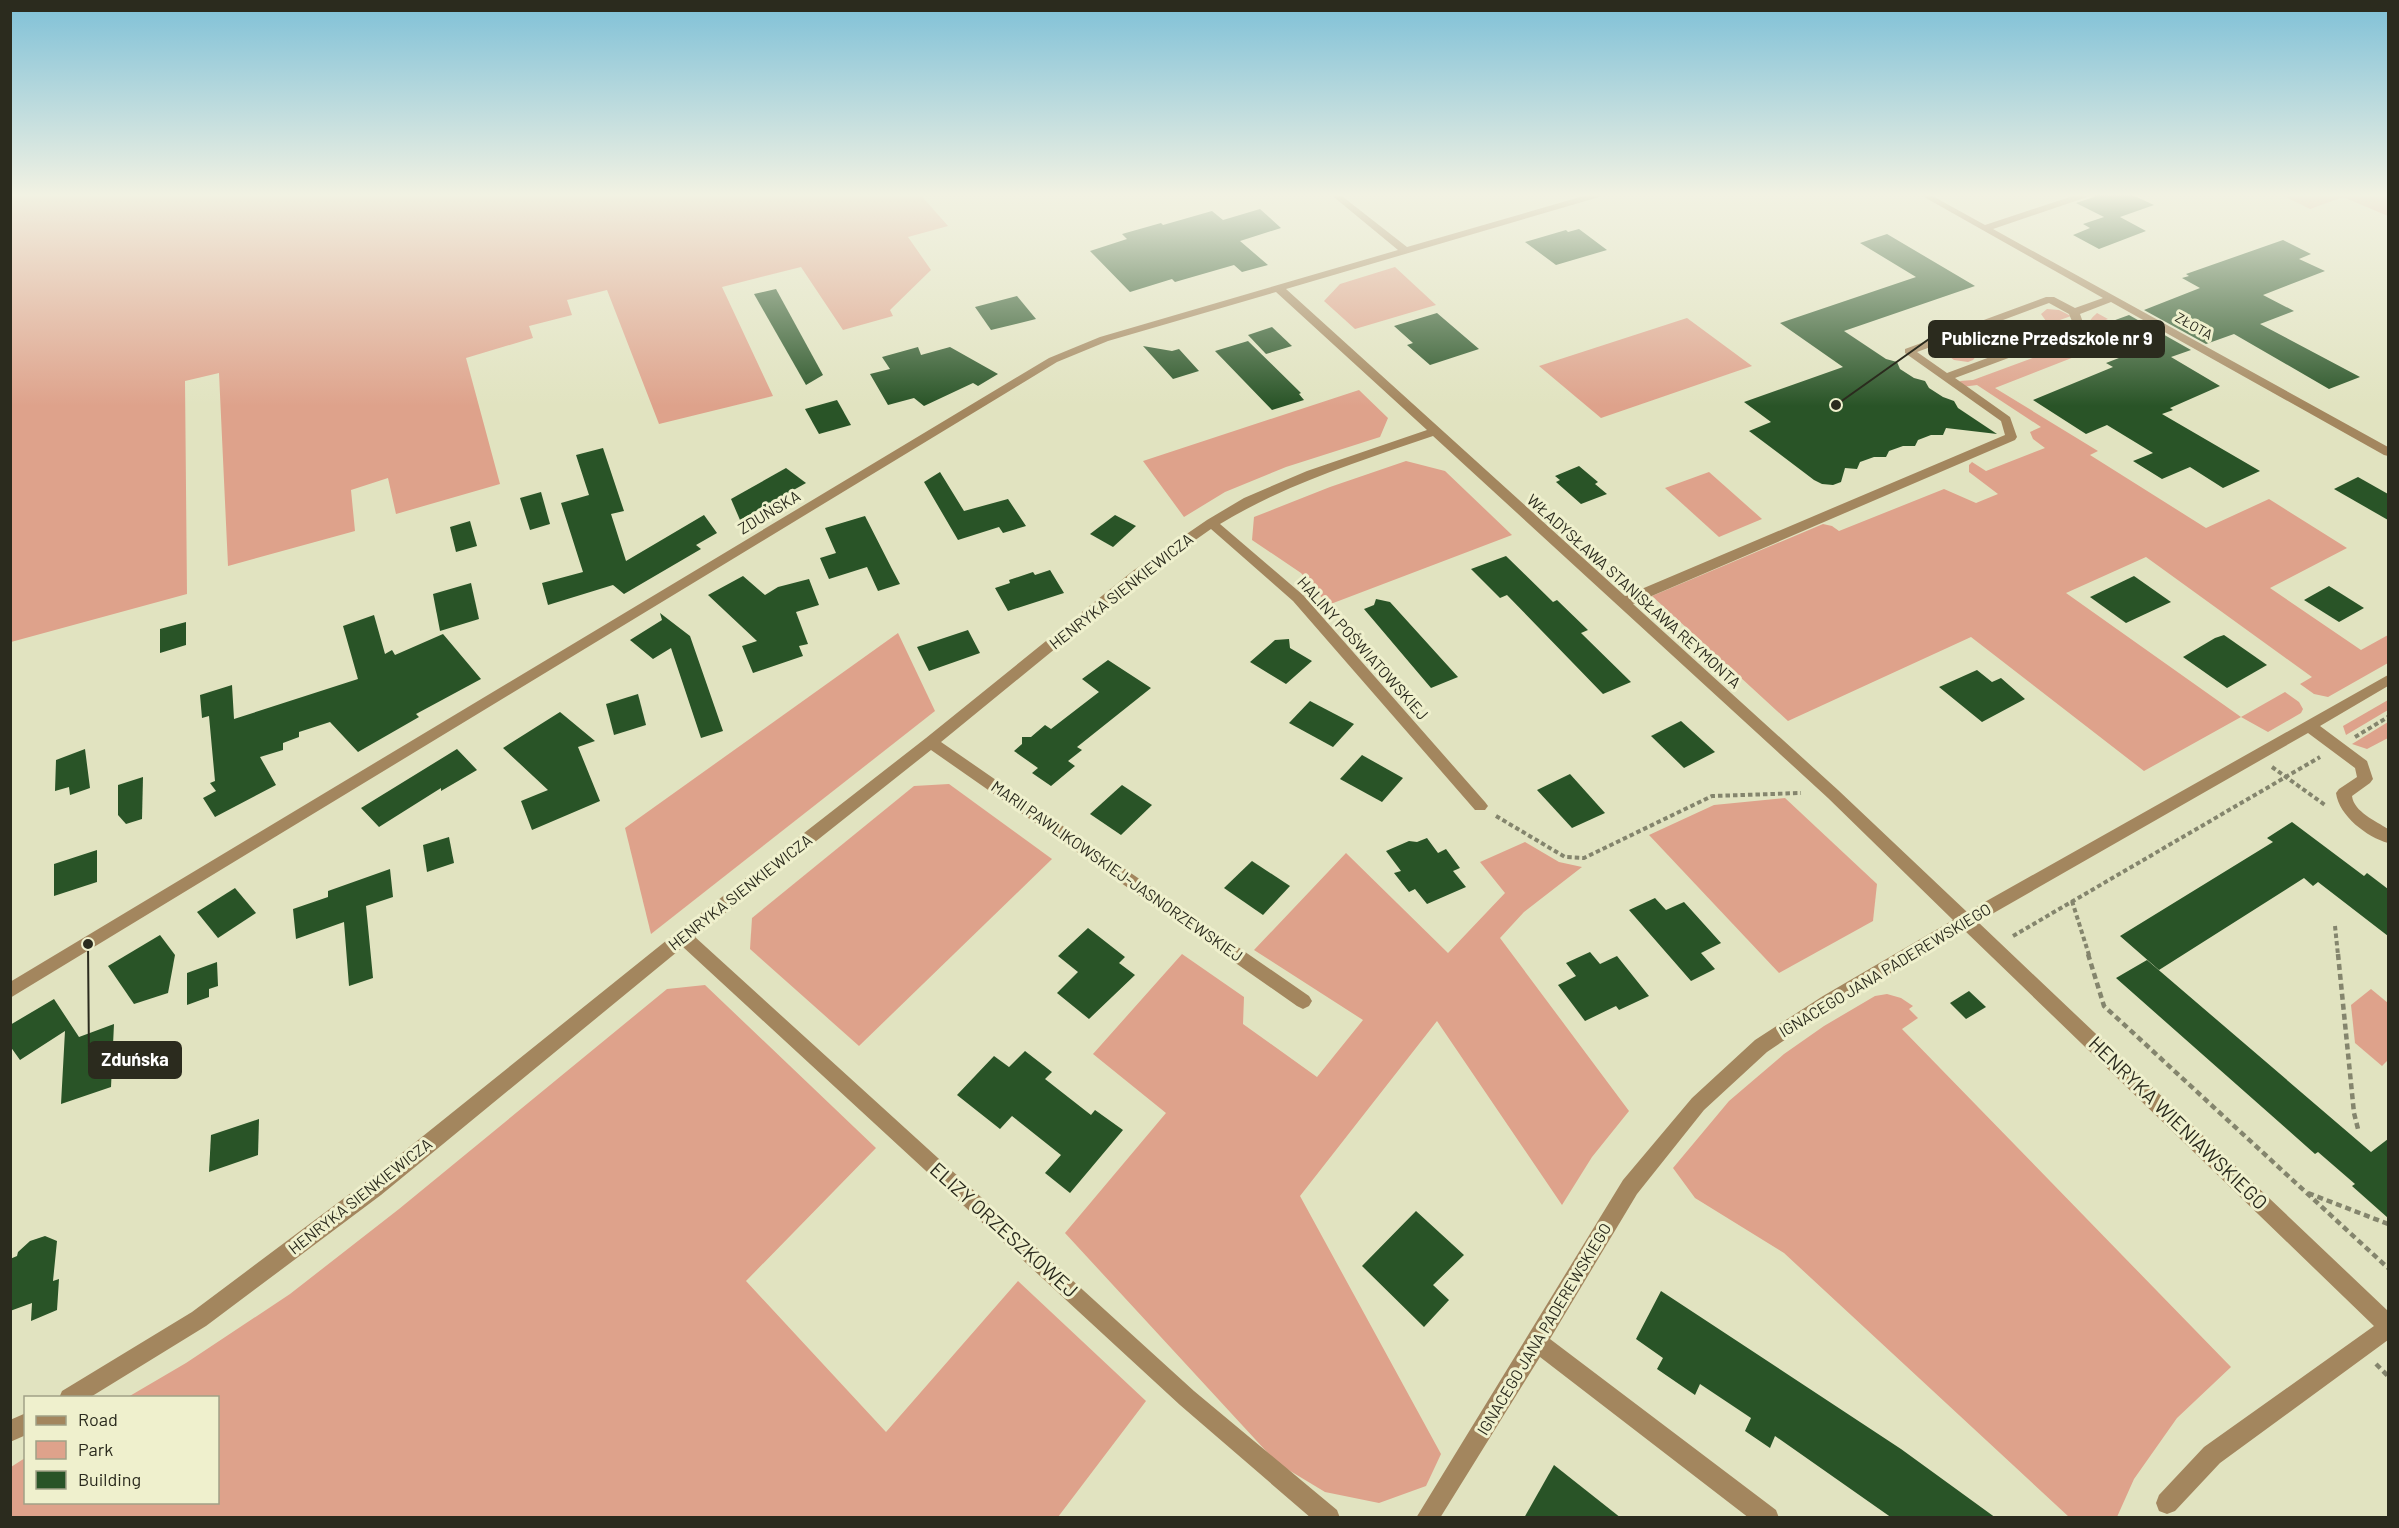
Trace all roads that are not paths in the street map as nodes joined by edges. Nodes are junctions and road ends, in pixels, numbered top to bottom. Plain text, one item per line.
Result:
1 (1360, 264) edge
2 (2051, 264) edge
3 (1278, 288) junction
4 (2113, 298) junction
5 (2074, 312) junction
6 (1946, 377) junction
7 (1434, 432) junction
8 (2388, 452) edge
9 (1211, 523) junction
10 (1622, 603) junction
11 (2388, 680) edge
12 (2308, 725) junction
13 (931, 742) junction
14 (1480, 806) road end
15 (2388, 837) edge
16 (1967, 920) junction
17 (683, 937) junction
18 (10, 991) edge
19 (1303, 1001) dead end
20 (2388, 1326) edge
21 (1537, 1342) junction
22 (72, 1396) edge
23 (24, 1424) edge
24 (10, 1431) edge
25 (2167, 1503) dead end
26 (1329, 1518) edge
27 (1427, 1518) edge
28 (1768, 1518) edge

1 - 3 street, ZDUŃSKA
2 - 4 street, ZŁOTA
3 - 7 street, WŁADYSŁAWA STANISŁAWA REYMONTA
3 - 18 street, ZDUŃSKA
4 - 5 street
4 - 8 street, ZŁOTA
5 - 6 street
5 - 6 street
6 - 10 street
7 - 9 street, HENRYKA SIENKIEWICZA
7 - 10 street, WŁADYSŁAWA STANISŁAWA REYMONTA
9 - 13 street, HENRYKA SIENKIEWICZA
9 - 14 street, HALINY POŚWIATOWSKIEJ
10 - 16 street, WŁADYSŁAWA STANISŁAWA REYMONTA
11 - 12 street, IGNACEGO JANA PADEREWSKIEGO
12 - 15 street
12 - 16 street, IGNACEGO JANA PADEREWSKIEGO
13 - 17 street, HENRYKA SIENKIEWICZA
13 - 19 street, MARII PAWLIKOWSKIEJ-JASNORZEWSKIEJ
16 - 20 street, HENRYKA WIENIAWSKIEGO
16 - 21 street, IGNACEGO JANA PADEREWSKIEGO
17 - 22 street, HENRYKA SIENKIEWICZA
17 - 26 street, ELIZY ORZESZKOWEJ
20 - 25 street, HENRYKA WIENIAWSKIEGO
21 - 27 street, IGNACEGO JANA PADEREWSKIEGO
21 - 28 street
23 - 24 street

